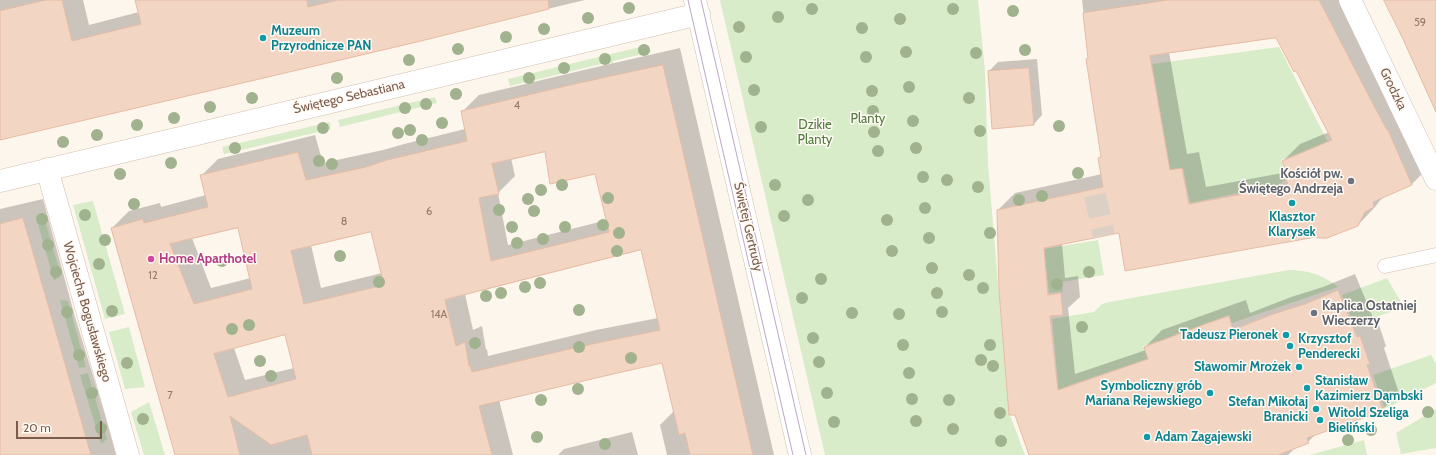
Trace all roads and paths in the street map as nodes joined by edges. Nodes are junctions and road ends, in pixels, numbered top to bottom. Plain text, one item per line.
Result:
1 (1350, 0) edge
2 (697, 7) edge
3 (47, 169) junction
4 (1436, 179) edge
5 (0, 181) edge
6 (1436, 255) edge
7 (1385, 266) dead end
8 (128, 455) edge
9 (800, 455) edge

1 - 4 street, Grodzka
2 - 3 street, Świętego Sebastiana
2 - 9 street, Świętej Gertrudy
3 - 5 street, Świętego Sebastiana
3 - 8 street, Wojciecha Bogusławskiego
6 - 7 lane

